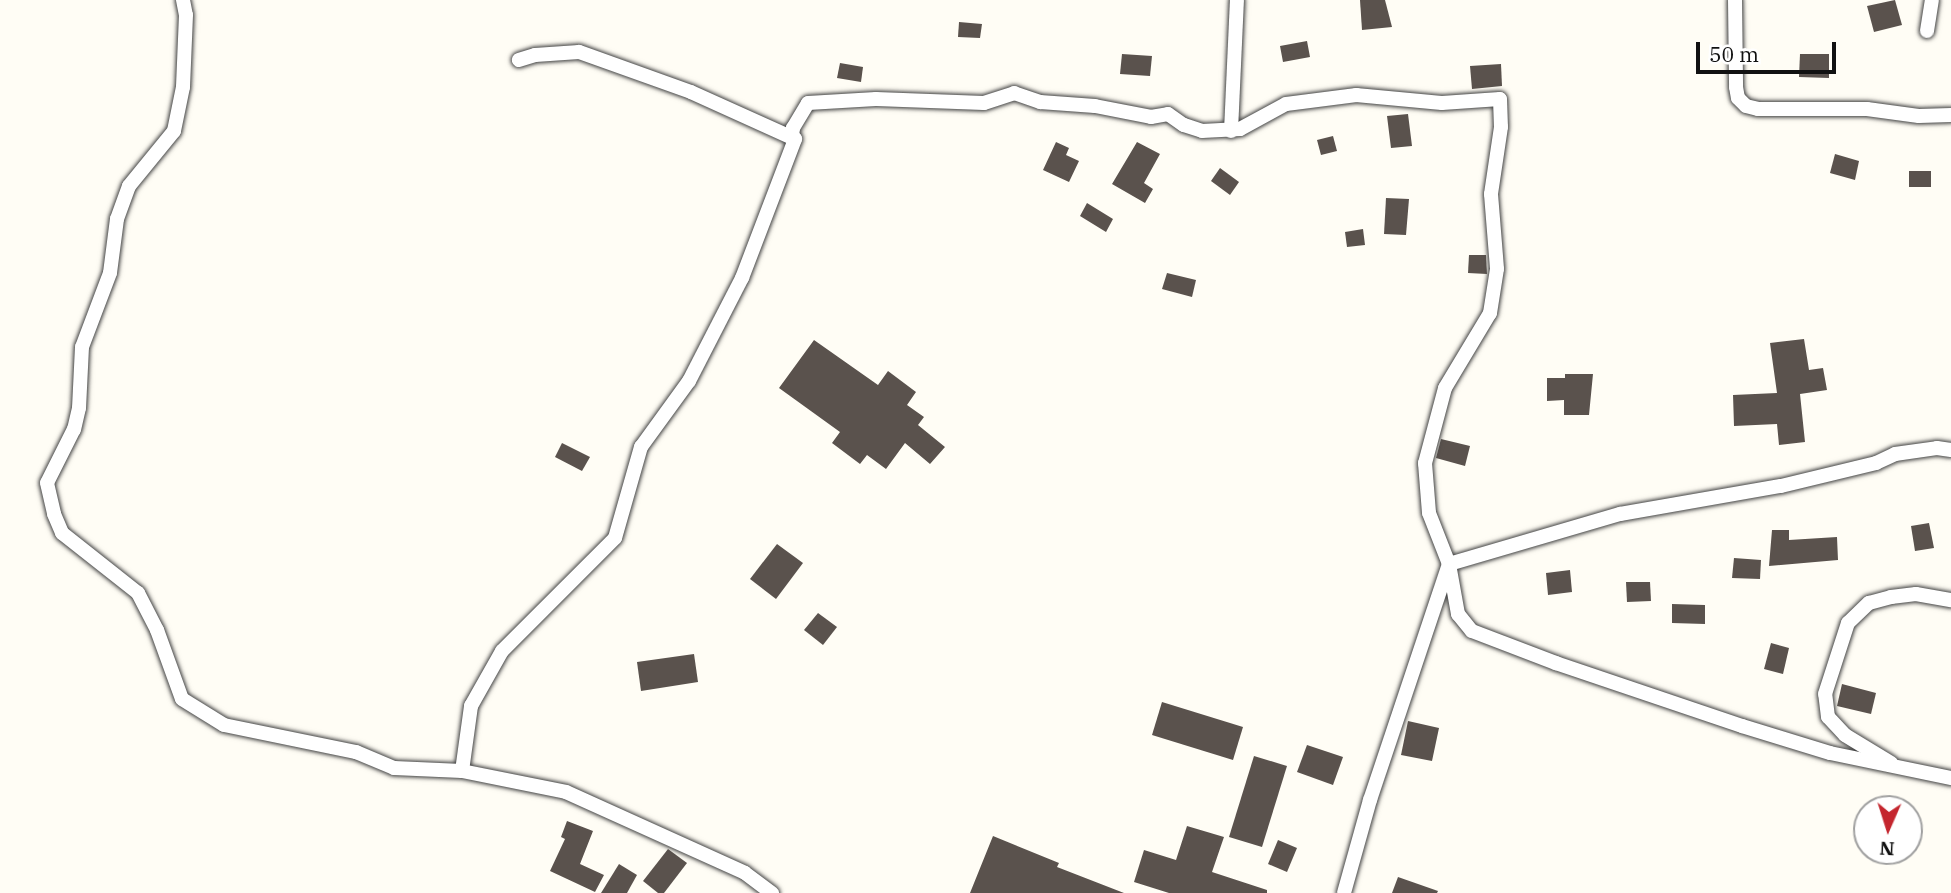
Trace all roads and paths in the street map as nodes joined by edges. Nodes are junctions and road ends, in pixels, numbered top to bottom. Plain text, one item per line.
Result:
1 (183, 0) edge
2 (1237, 0) edge
3 (1735, 0) edge
4 (1932, 0) edge
5 (1927, 32) dead end
6 (519, 60) dead end
7 (1951, 115) edge
8 (1231, 131) junction
9 (792, 137) junction
10 (1951, 450) edge
11 (1449, 564) junction
12 (1951, 600) edge
13 (1896, 766) junction
14 (462, 771) junction
15 (1951, 778) edge
16 (772, 893) edge
17 (1344, 893) edge

1 - 14 street
2 - 8 street
3 - 7 street
4 - 5 street
6 - 9 street
8 - 9 street
8 - 11 street
9 - 14 street
10 - 11 street
11 - 13 street
11 - 17 street
12 - 13 street
13 - 15 street
14 - 16 street

